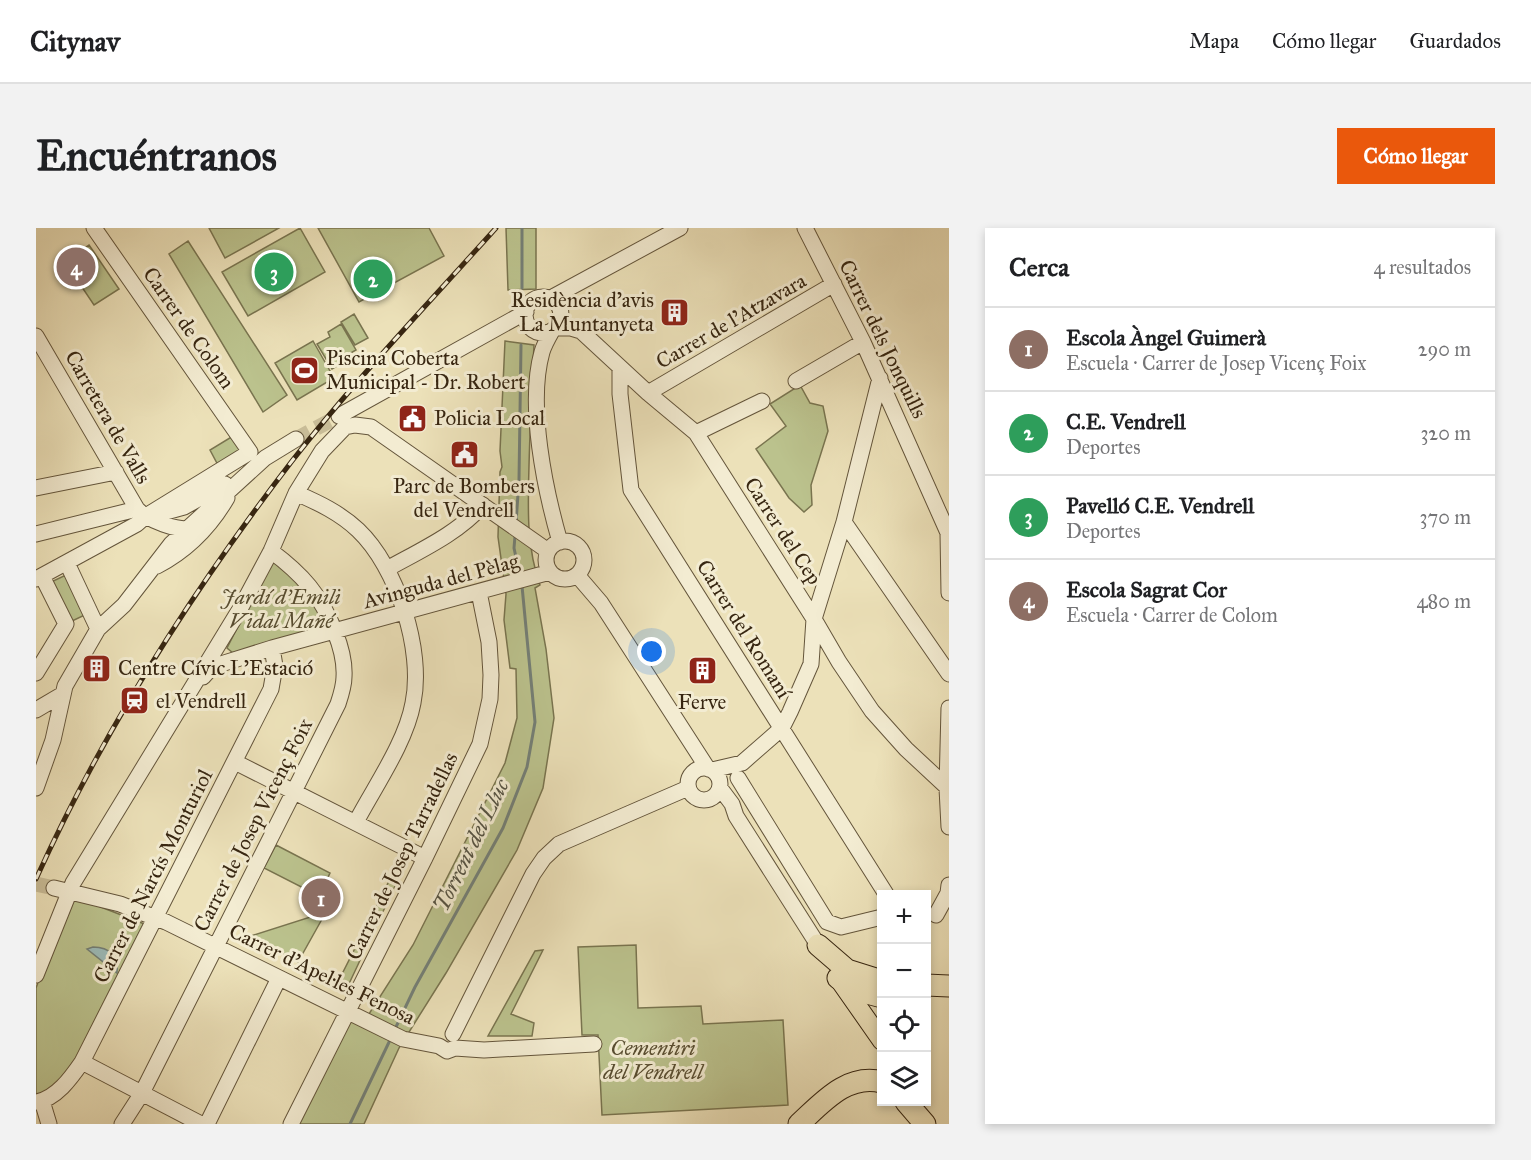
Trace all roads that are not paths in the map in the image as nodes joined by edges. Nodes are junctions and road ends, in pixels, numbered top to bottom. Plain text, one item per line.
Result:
1 (94, 228) edge
2 (680, 228) edge
3 (805, 228) edge
4 (834, 284) junction
5 (557, 300) junction
6 (540, 326) junction
7 (36, 336) edge
8 (863, 342) junction
9 (620, 367) junction
10 (880, 378) junction
11 (796, 381) dead end
12 (648, 393) junction
13 (762, 401) dead end
14 (339, 416) tunnel mouth
15 (696, 433) junction
16 (296, 439) tunnel mouth
17 (266, 458) junction
18 (116, 472) junction
19 (237, 483) junction
20 (36, 488) edge
21 (296, 493) junction
22 (225, 502) junction
23 (483, 506) junction
24 (142, 513) junction
25 (165, 518) junction
26 (844, 522) junction
27 (186, 530) junction
28 (36, 534) edge
29 (949, 534) edge
30 (554, 546) junction
31 (175, 549) junction
32 (271, 550) junction
33 (67, 563) junction
34 (387, 569) junction
35 (544, 574) junction
36 (578, 575) junction
37 (39, 577) edge
38 (478, 592) junction
39 (949, 593) edge
40 (404, 613) junction
41 (814, 619) junction
42 (98, 629) junction
43 (335, 631) junction
44 (55, 641) junction
45 (272, 648) junction
46 (36, 651) edge
47 (213, 654) junction
48 (238, 658) junction
49 (839, 662) junction
50 (811, 664) junction
51 (36, 673) edge
52 (949, 675) edge
53 (193, 688) junction
54 (63, 694) junction
55 (949, 708) edge
56 (36, 710) edge
57 (782, 728) junction
58 (693, 746) junction
59 (235, 762) junction
60 (710, 769) junction
61 (740, 771) junction
62 (690, 781) junction
63 (37, 782) edge
64 (720, 786) junction
65 (948, 788) edge
66 (294, 791) junction
67 (709, 800) junction
68 (736, 816) junction
69 (356, 822) junction
70 (949, 827) edge
71 (426, 858) junction
72 (949, 885) edge
73 (54, 888) tunnel mouth
74 (883, 890) edge
75 (69, 891) junction
76 (937, 916) edge
77 (155, 917) junction
78 (877, 918) edge
79 (818, 945) junction
80 (216, 946) junction
81 (36, 975) edge
82 (279, 978) junction
83 (838, 978) junction
84 (877, 979) edge
85 (877, 996) edge
86 (348, 1012) junction
87 (877, 1034) edge
88 (454, 1041) junction
89 (594, 1044) dead end
90 (81, 1062) junction
91 (877, 1081) edge
92 (142, 1093) junction
93 (39, 1102) edge
94 (910, 1106) edge
95 (919, 1106) edge
96 (49, 1124) edge
97 (122, 1124) edge
98 (201, 1124) edge
99 (207, 1124) edge
100 (291, 1124) edge
101 (799, 1124) edge
102 (926, 1124) edge

1 - 24 street, Carrer de Colom
2 - 5 street
3 - 4 street, Carrer dels Jonquills
4 - 8 street, Carrer dels Jonquills
4 - 12 street, Carrer de l'Atzavara
5 - 6 street
5 - 6 street
6 - 9 street, Carrer del Cep
6 - 14 street, Carrer del Cep
6 - 30 street
7 - 18 street, Carretera de Valls
8 - 10 street, Carrer dels Jonquills
8 - 11 street
9 - 12 street, Carrer del Cep
9 - 57 street, Carrer del Romaní
10 - 26 street
10 - 29 street, Carrer dels Jonquills
12 - 15 street, Carrer del Cep
13 - 15 street
15 - 41 street, Carrer del Cep
16 - 17 street
17 - 19 street
17 - 25 street
18 - 20 street
18 - 24 street, Carretera de Valls
19 - 22 street
19 - 27 street
21 - 23 street
21 - 32 street
21 - 34 street
22 - 27 street
22 - 31 street
23 - 30 street
23 - 34 street
24 - 25 street
24 - 28 street
24 - 33 street
25 - 27 street
25 - 31 street
26 - 41 street
26 - 52 street
27 - 31 street
29 - 39 street
30 - 35 street
30 - 36 street
31 - 42 street
32 - 43 street, Carrer de Josep Vicenç Foix
32 - 47 street
33 - 37 street
33 - 42 street
34 - 40 street
35 - 36 street
35 - 38 street, Avinguda del Pèlag
36 - 58 street
37 - 44 street
38 - 40 street, Avinguda del Pèlag
38 - 71 street, Carrer de Josep Tarradellas
40 - 43 street, Avinguda del Pèlag
40 - 69 street
41 - 49 street, Carrer del Cep
41 - 50 street
42 - 54 street
43 - 45 street, Avinguda del Pèlag
43 - 66 street, Carrer de Josep Vicenç Foix
44 - 46 street
44 - 51 street
45 - 48 street, Avinguda del Pèlag
45 - 59 street, Carrer de Narcís Monturiol
47 - 48 street, Avinguda del Pèlag
47 - 53 street
48 - 53 street, Avinguda del Pèlag
49 - 50 street
49 - 65 street, Carrer del Cep
50 - 57 street
53 - 75 street
54 - 56 street
54 - 63 street
55 - 65 street
57 - 61 street
57 - 74 street, Carrer del Romaní
58 - 60 street
58 - 62 street
59 - 66 street
59 - 77 street, Carrer de Narcís Monturiol
60 - 61 street
60 - 62 street
60 - 64 street
61 - 64 street
61 - 78 street
62 - 67 street
62 - 88 street
64 - 67 street
64 - 68 street
65 - 70 street
66 - 69 street
66 - 80 street, Carrer de Josep Vicenç Foix
67 - 68 street
68 - 79 street
69 - 71 street
71 - 86 street, Carrer de Josep Tarradellas
72 - 76 street
73 - 75 street, Carrer d'Apel·les Fenosa
75 - 77 street, Carrer d'Apel·les Fenosa
75 - 81 street
77 - 80 street, Carrer d'Apel·les Fenosa
77 - 90 street, Carrer de Narcís Monturiol
79 - 83 main road
79 - 84 highway
80 - 82 street, Carrer d'Apel·les Fenosa
80 - 92 street, Carrer de Josep Vicenç Foix
82 - 86 street, Carrer d'Apel·les Fenosa
82 - 99 street
83 - 85 highway
83 - 87 main road
86 - 88 street, Carrer d'Apel·les Fenosa
86 - 100 street, Carrer de Josep Tarradellas
88 - 89 street
90 - 92 street
90 - 93 street, Carrer de Narcís Monturiol
91 - 101 highway
92 - 97 street, Carrer de Josep Vicenç Foix
92 - 98 street
93 - 96 street
94 - 102 highway
95 - 102 main road

